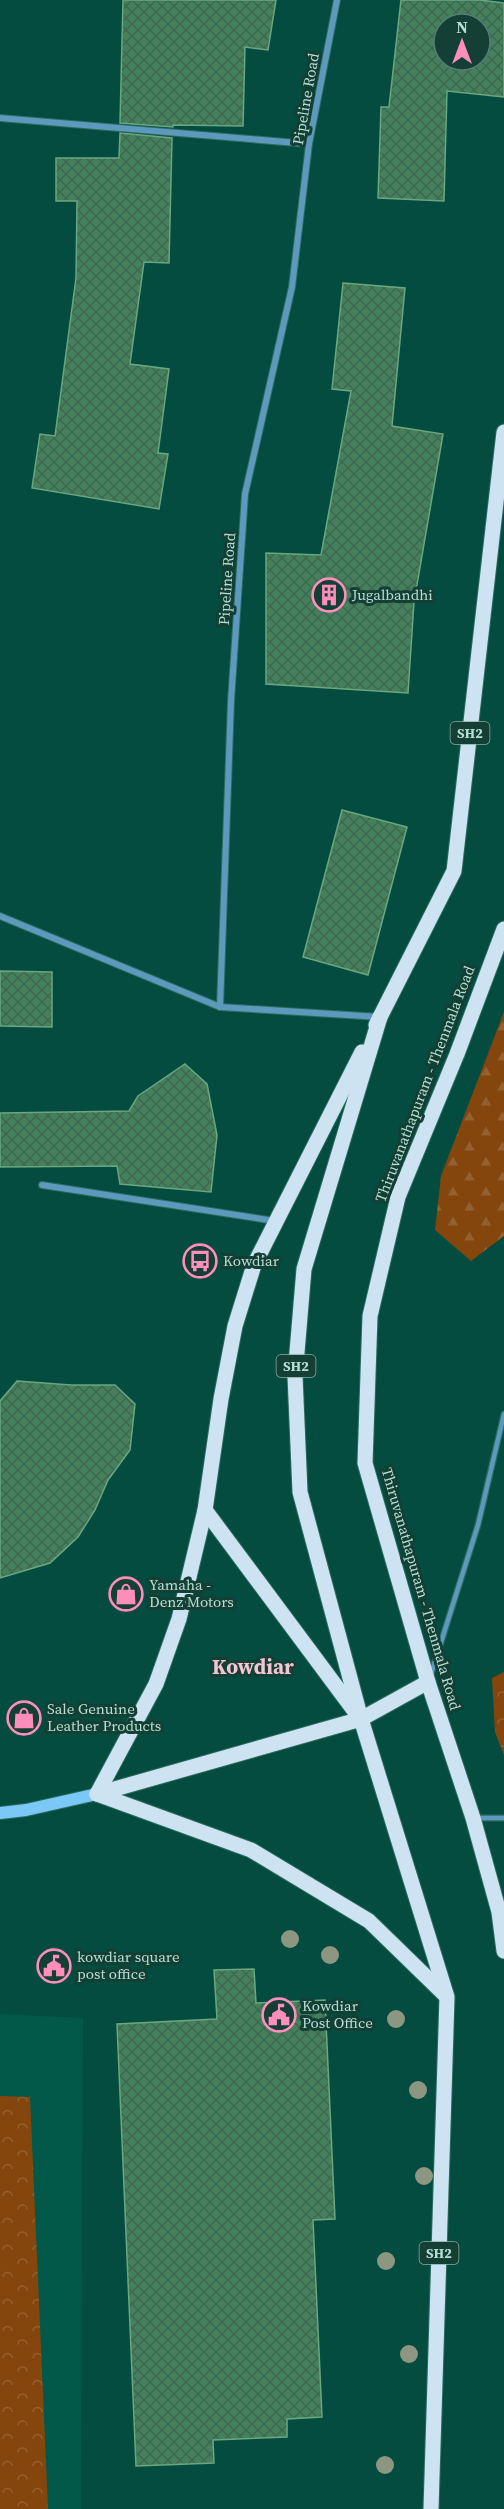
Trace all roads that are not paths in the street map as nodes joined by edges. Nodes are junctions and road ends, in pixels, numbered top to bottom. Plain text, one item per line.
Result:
1 (337, 0) edge
2 (0, 118) edge
3 (309, 144) junction
4 (504, 432) edge
5 (0, 916) edge
6 (504, 929) edge
7 (220, 1007) junction
8 (380, 1017) junction
9 (42, 1185) dead end
10 (276, 1221) junction
11 (504, 1414) edge
12 (205, 1510) junction
13 (428, 1682) junction
14 (361, 1719) junction
15 (97, 1794) junction
16 (0, 1813) edge
17 (473, 1818) junction
18 (504, 1818) edge
19 (504, 1950) edge
20 (447, 1997) junction
21 (431, 2509) edge

1 - 3 street, Pipeline Road
2 - 3 street
3 - 7 street, Pipeline Road
4 - 8 main road, SH2
5 - 7 street
6 - 13 main road, Thiruvanathapuram - Thenmala Road
7 - 8 street
8 - 10 main road
8 - 14 main road, SH2
9 - 10 street
10 - 12 main road
11 - 13 lane
12 - 14 main road, SH2
12 - 15 main road
13 - 14 main road
13 - 17 main road, Thiruvanathapuram - Thenmala Road
14 - 15 main road
14 - 20 main road, SH2
15 - 16 main road
15 - 20 main road
17 - 18 lane
17 - 19 main road, Thiruvanathapuram - Thenmala Road
20 - 21 main road, SH2

